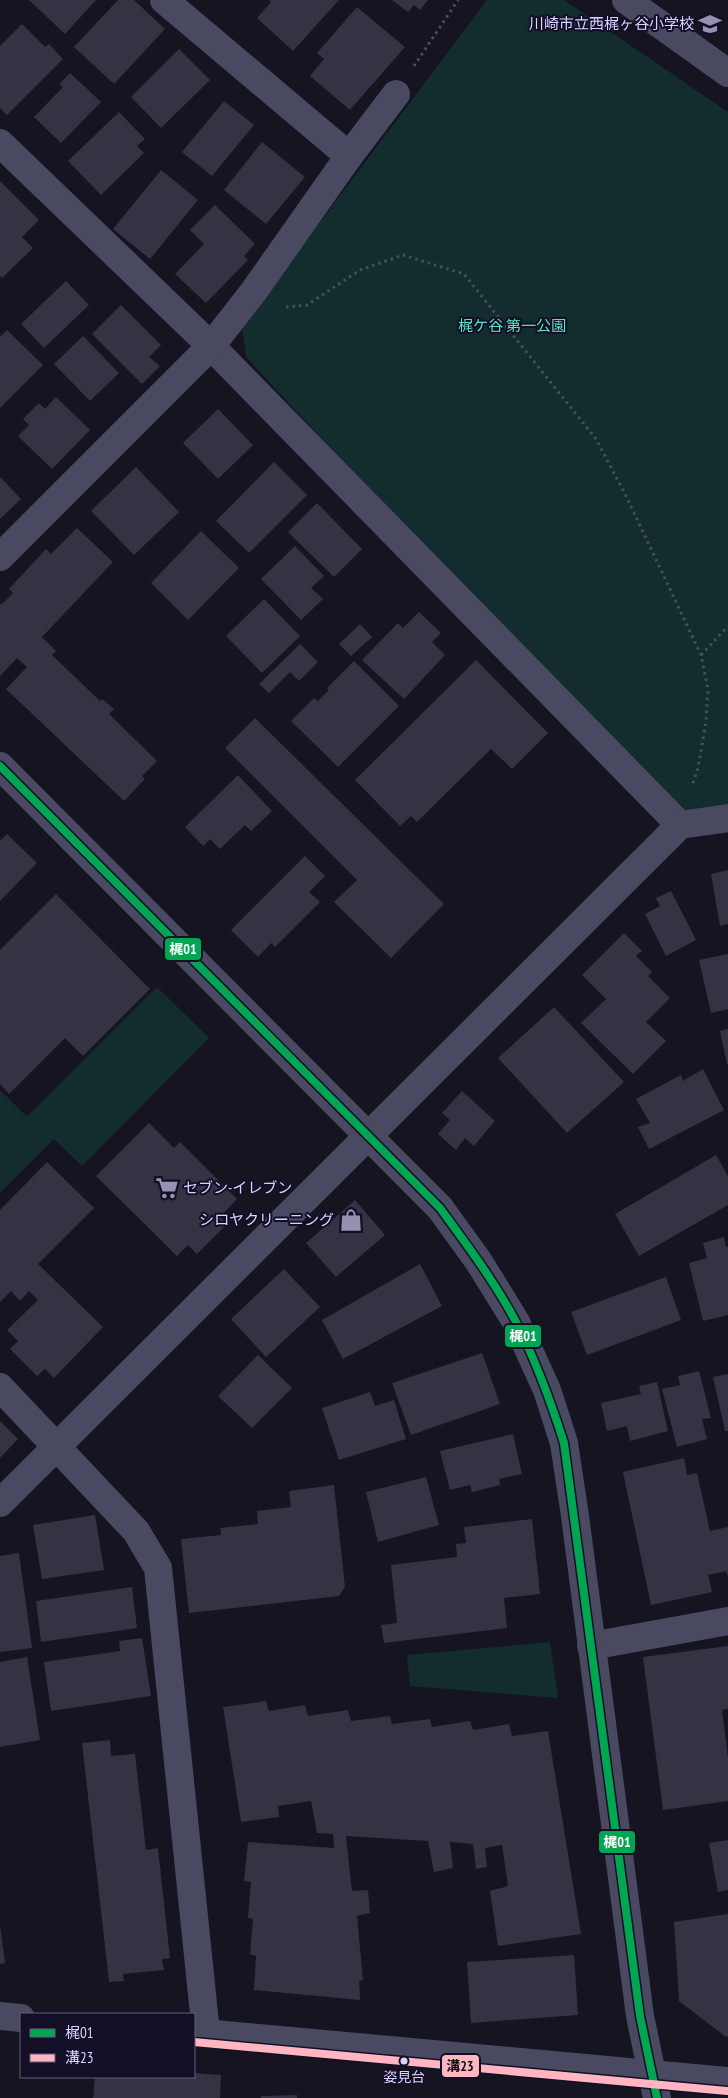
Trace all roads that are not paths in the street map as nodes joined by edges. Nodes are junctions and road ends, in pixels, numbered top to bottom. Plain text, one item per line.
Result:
1 (164, 0) edge
2 (626, 0) edge
3 (728, 73) edge
4 (396, 94) road end
5 (0, 143) edge
6 (349, 156) junction
7 (211, 346) junction
8 (0, 557) edge
9 (0, 766) edge
10 (728, 818) edge
11 (680, 825) junction
12 (368, 1135) junction
13 (0, 1388) edge
14 (57, 1446) junction
15 (0, 1503) edge
16 (728, 1621) edge
17 (591, 1646) junction
18 (0, 2016) edge
19 (20, 2018) edge
20 (200, 2032) edge
21 (728, 2081) edge
22 (654, 2086) edge

1 - 6 street
2 - 3 street
4 - 6 street
5 - 7 street
6 - 7 street
7 - 8 street
7 - 11 street
9 - 12 street
10 - 11 street
11 - 12 street
12 - 14 street
12 - 17 street
13 - 14 street
14 - 15 street
14 - 20 street
16 - 17 street
17 - 22 street
18 - 19 street
20 - 22 street
21 - 22 street

